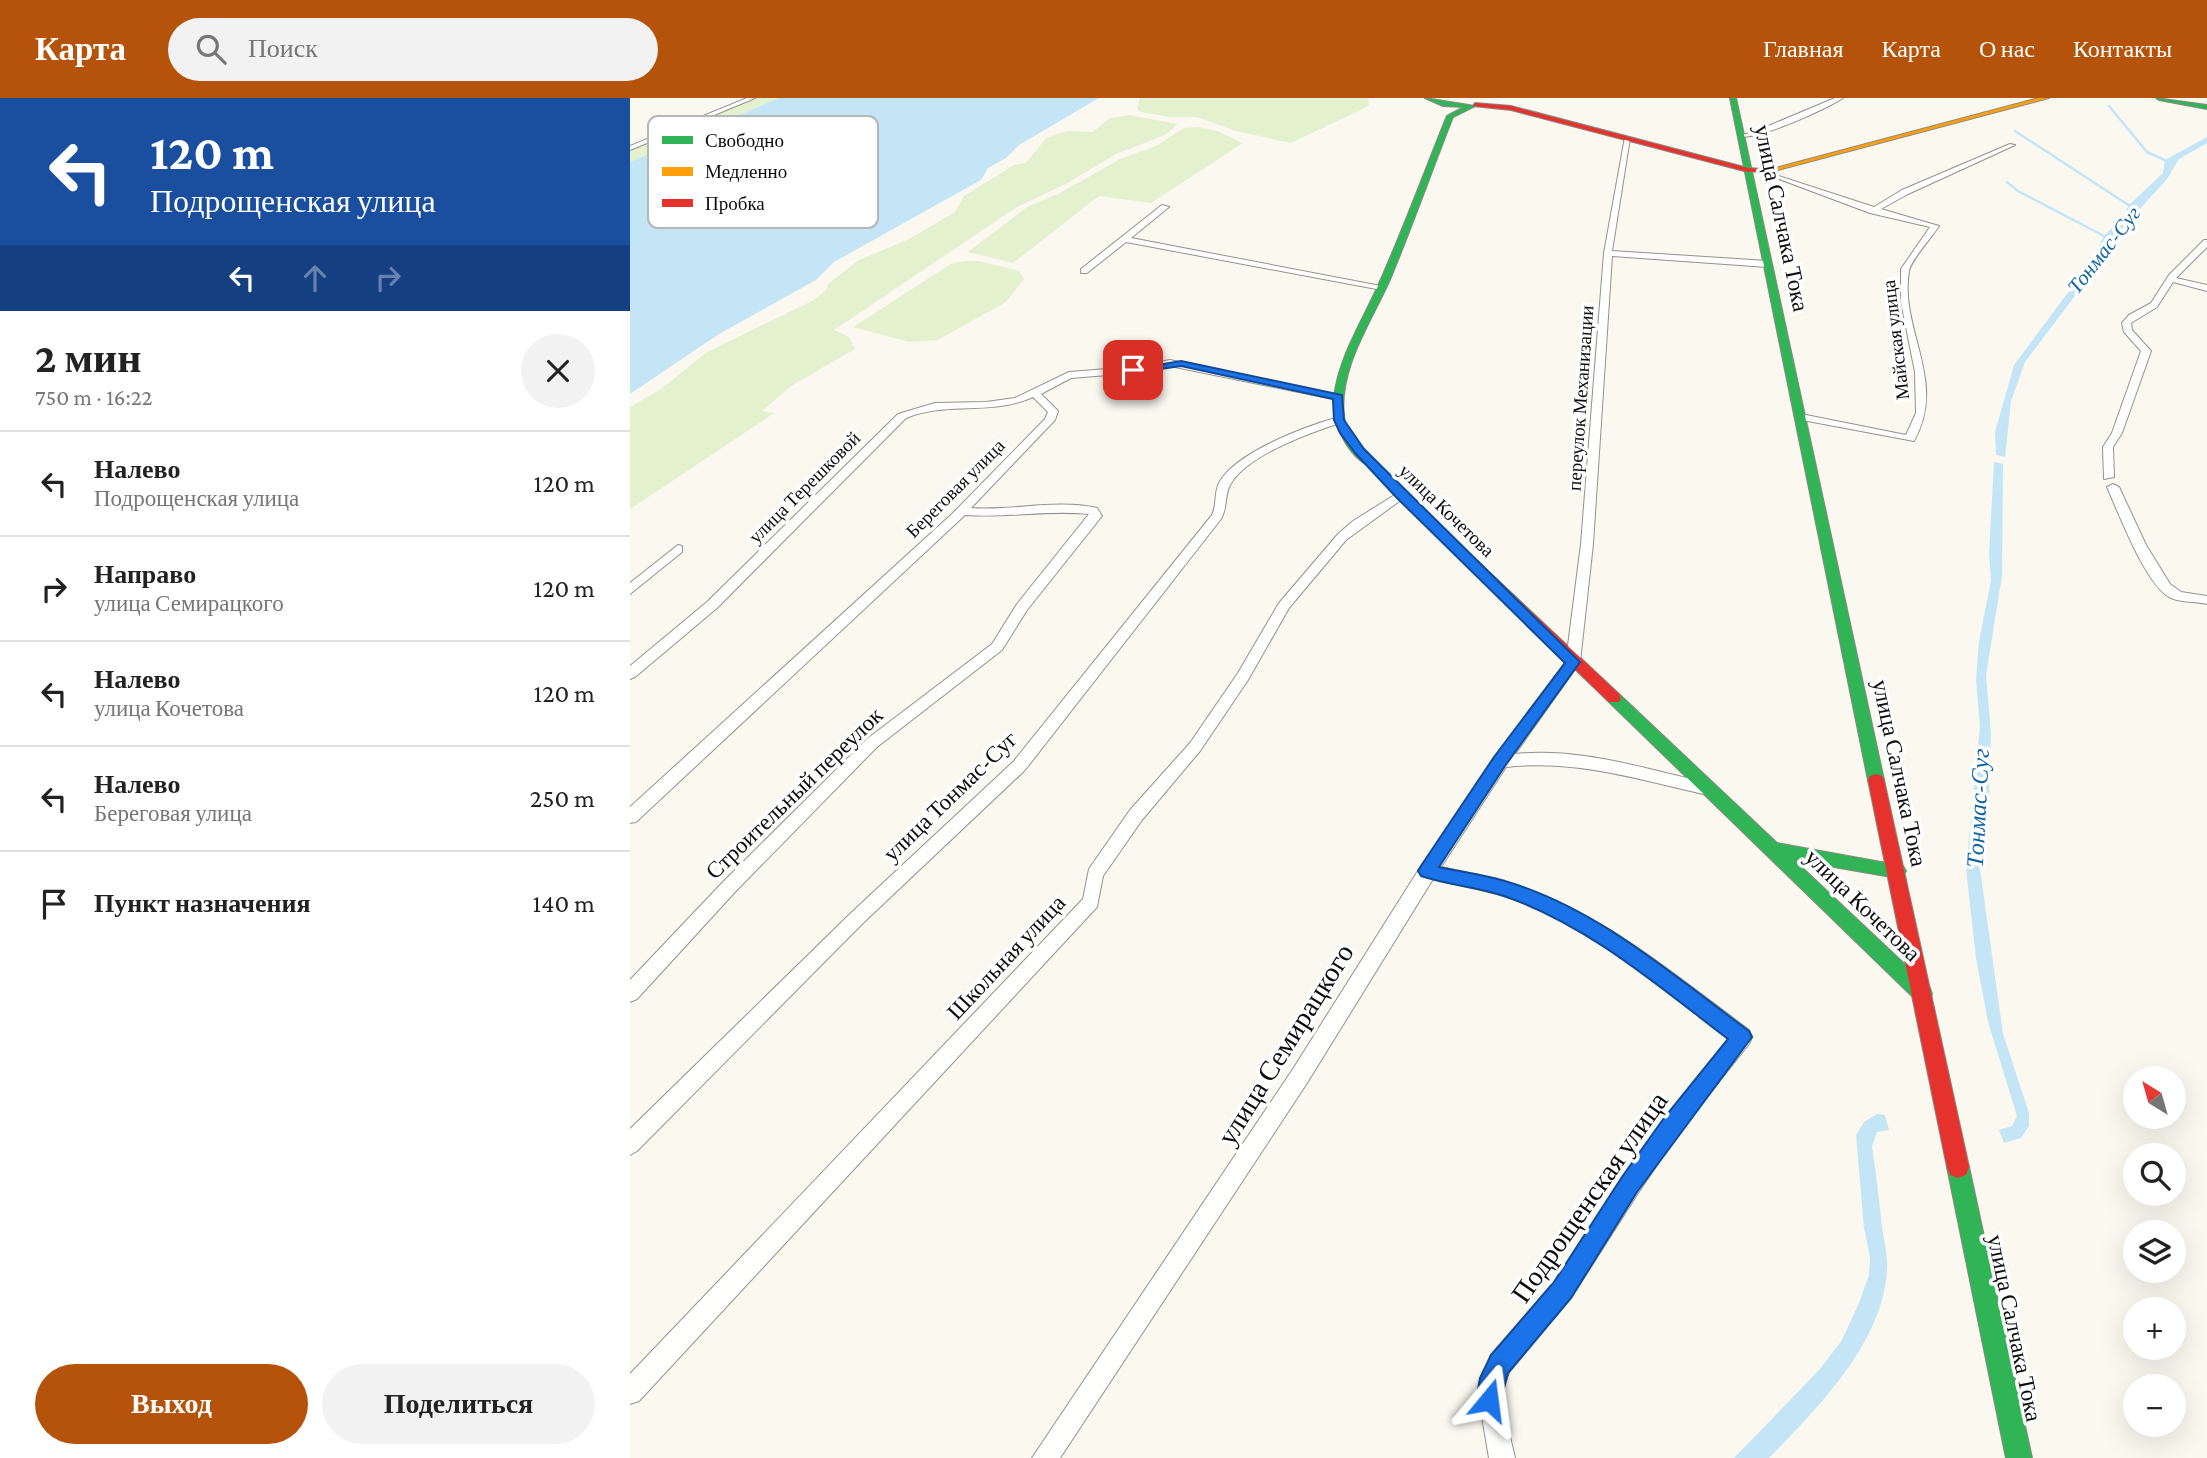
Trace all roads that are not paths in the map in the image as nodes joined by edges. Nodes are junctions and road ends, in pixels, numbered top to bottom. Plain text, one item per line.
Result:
1 (752, 98) edge
2 (1733, 98) edge
3 (1740, 98) edge
4 (1840, 98) edge
5 (2046, 98) edge
6 (2159, 98) edge
7 (1430, 100) edge
8 (1502, 101) edge
9 (1473, 105) junction
10 (2207, 107) edge
11 (708, 116) edge
12 (1450, 116) junction
13 (1741, 136) junction
14 (1627, 138) junction
15 (648, 141) edge
16 (2012, 145) dead end
17 (630, 148) edge
18 (1748, 170) junction
19 (1765, 172) junction
20 (1165, 207) dead end
21 (1873, 211) junction
22 (1125, 239) junction
23 (2207, 242) edge
24 (1608, 253) junction
25 (1768, 264) junction
26 (1084, 271) dead end
27 (2171, 279) junction
28 (1382, 287) junction
29 (2207, 288) edge
30 (1034, 393) junction
31 (1338, 397) junction
32 (1801, 416) junction
33 (1339, 420) junction
34 (1401, 495) junction
35 (962, 512) junction
36 (678, 549) dead end
37 (630, 590) edge
38 (2207, 600) edge
39 (1573, 662) junction
40 (630, 674) edge
41 (1500, 762) junction
42 (1708, 789) junction
43 (630, 817) edge
44 (1771, 849) junction
45 (1427, 871) junction
46 (1897, 871) junction
47 (630, 993) edge
48 (1923, 993) junction
49 (630, 1144) edge
50 (630, 1392) edge
51 (1045, 1458) edge
52 (1502, 1458) edge
53 (2019, 1458) edge

1 - 11 street
2 - 3 street
2 - 13 main road, улица Салчака Тока
4 - 13 street
5 - 19 main road
6 - 10 main road
7 - 9 main road
7 - 12 main road
8 - 9 main road
8 - 14 main road
9 - 12 main road
12 - 28 main road
13 - 18 main road, улица Салчака Тока
14 - 18 main road
14 - 24 street, переулок Механизации
15 - 17 street
16 - 21 street
18 - 19 main road
18 - 25 main road, улица Салчака Тока
19 - 21 street
20 - 22 street
21 - 32 street, Майская улица
22 - 26 street
22 - 28 street
23 - 27 street
24 - 25 street
24 - 39 street, переулок Механизации
25 - 32 main road, улица Салчака Тока
27 - 29 street
27 - 38 street
28 - 31 main road
30 - 31 street
30 - 35 street, Береговая улица
30 - 40 street, улица Терешковой
31 - 33 main road
32 - 46 main road, улица Салчака Тока
33 - 34 main road, улица Кочетова
33 - 49 street, улица Тонмас-Суг
34 - 39 main road, улица Кочетова
34 - 50 street, Школьная улица
35 - 43 street, Береговая улица
35 - 47 street, Строительный переулок
36 - 37 street
39 - 41 street, улица Семирацкого
39 - 42 main road, улица Кочетова
41 - 42 street
41 - 45 street, улица Семирацкого
42 - 44 main road, улица Кочетова
44 - 46 main road, улица Кочетова
44 - 48 main road, улица Кочетова
45 - 51 street, улица Семирацкого
45 - 52 street, Подрощенская улица
46 - 48 main road, улица Салчака Тока
48 - 53 main road, улица Салчака Тока

